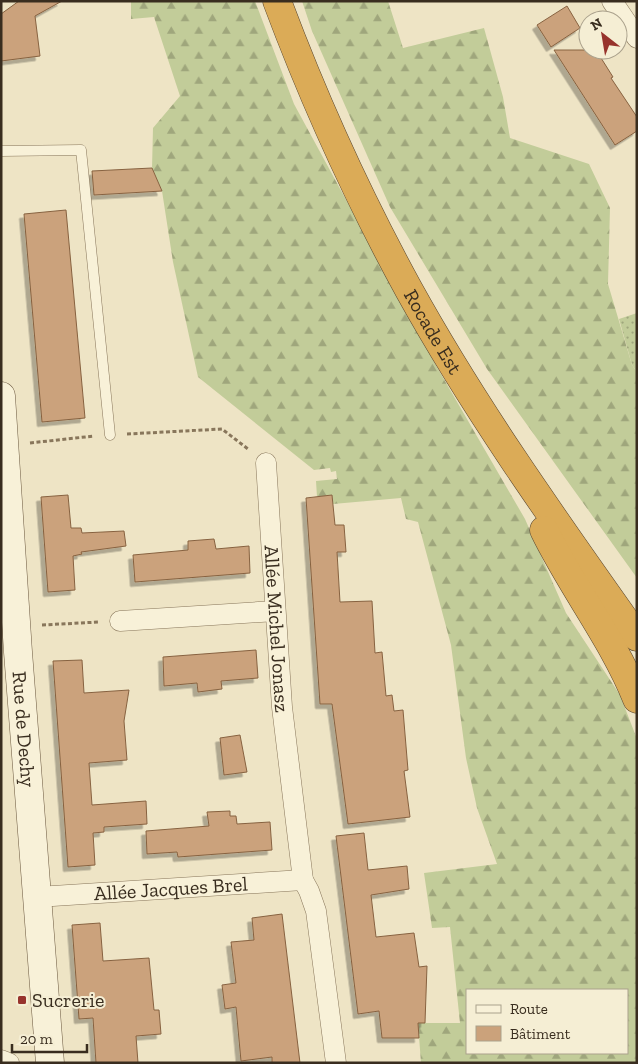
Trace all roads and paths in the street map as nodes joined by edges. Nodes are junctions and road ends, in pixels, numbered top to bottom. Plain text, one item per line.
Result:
1 (612, 1) edge
2 (277, 2) edge
3 (637, 38) edge
4 (1, 151) edge
5 (1, 396) edge
6 (110, 434) junction
7 (3, 435) edge
8 (515, 459) junction
9 (266, 464) joint
10 (275, 611) junction
11 (120, 621) joint
12 (637, 637) edge
13 (12, 644) edge
14 (637, 699) edge
15 (303, 880) junction
16 (37, 897) junction
17 (1, 1060) edge
18 (9, 1063) edge
19 (50, 1063) edge
20 (336, 1063) edge

1 - 3 street
2 - 8 highway, Rocade Est
4 - 6 lane
5 - 7 street, Rue de Dechy
6 - 7 path
6 - 9 path
7 - 13 street, Rue de Dechy
8 - 12 highway, Rocade Est
8 - 14 highway
9 - 10 street, Allée Michel Jonasz
10 - 11 street
10 - 15 street, Allée Michel Jonasz
11 - 13 path
13 - 16 street, Rue de Dechy
15 - 16 street, Allée Jacques Brel
15 - 20 street, Allée Michel Jonasz
16 - 19 street, Rue de Dechy
17 - 18 street

